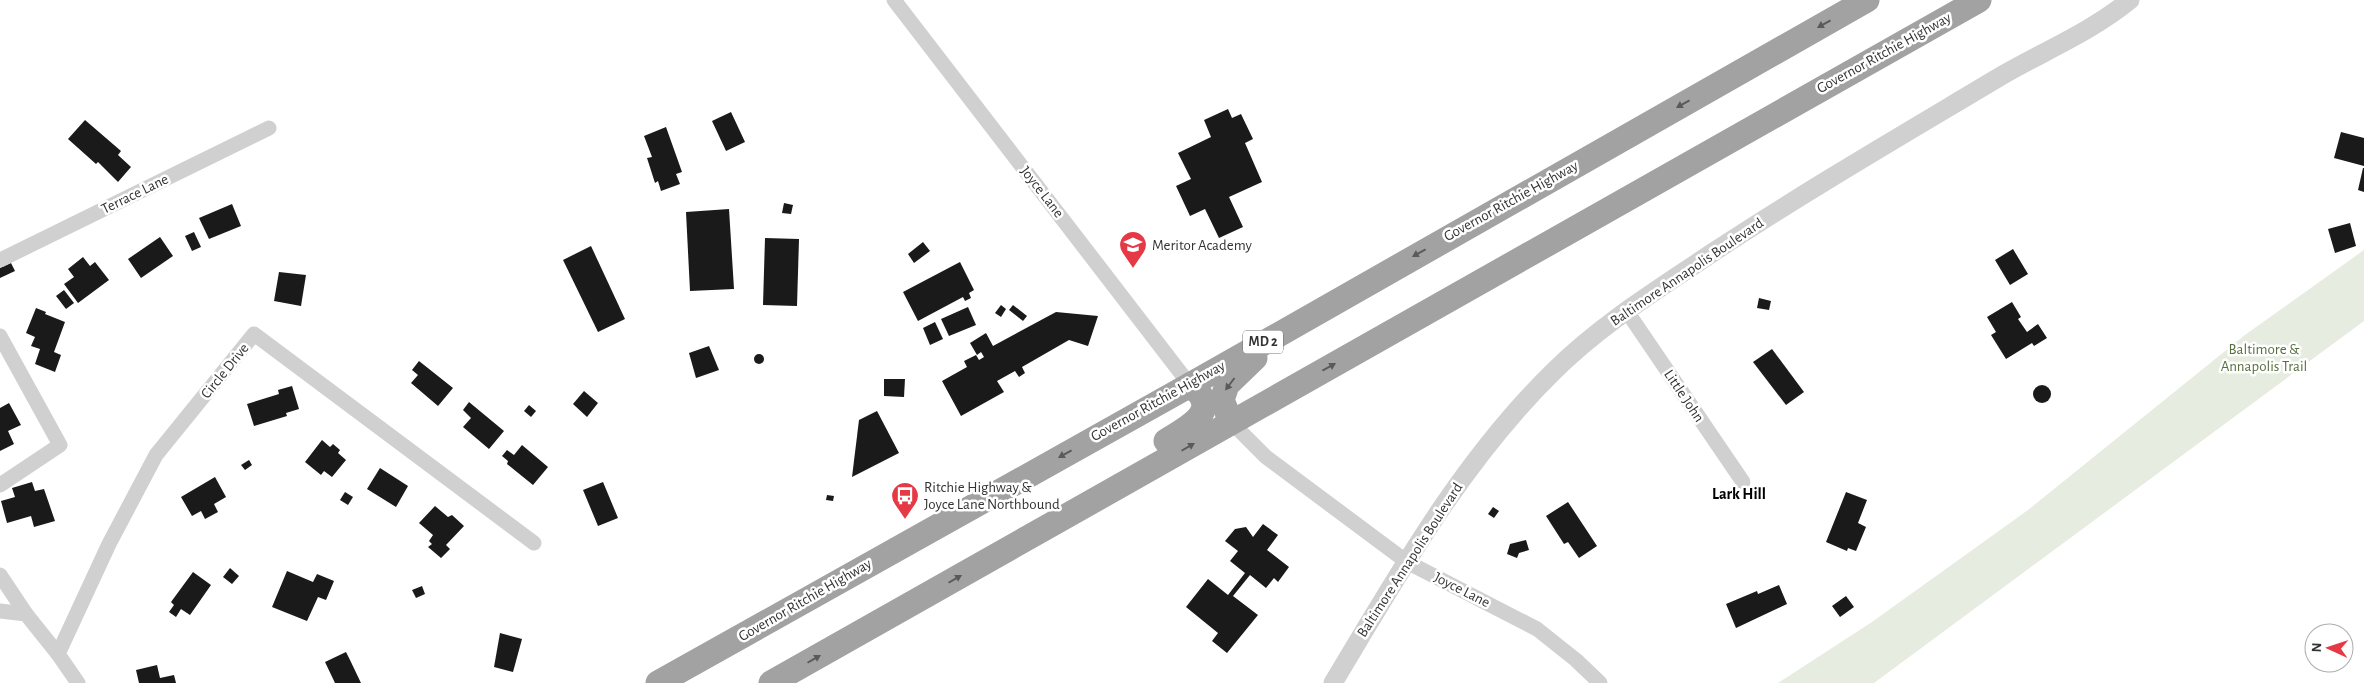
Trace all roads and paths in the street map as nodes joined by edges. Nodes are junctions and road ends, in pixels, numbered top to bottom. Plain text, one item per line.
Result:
1 (894, 0) edge
2 (1867, 0) edge
3 (1979, 0) edge
4 (2130, 0) edge
5 (270, 128) dead end
6 (0, 260) edge
7 (1626, 310) junction
8 (1290, 326) junction
9 (0, 336) edge
10 (1190, 385) junction
11 (1231, 422) junction
12 (1743, 482) dead end
13 (0, 485) edge
14 (1084, 506) junction
15 (534, 543) dead end
16 (1407, 562) junction
17 (0, 576) edge
18 (0, 610) edge
19 (26, 614) junction
20 (58, 654) junction
21 (78, 683) edge
22 (658, 683) edge
23 (771, 683) edge
24 (1332, 683) edge
25 (1600, 683) edge

1 - 10 street, Joyce Lane
2 -> 8 highway, Governor Ritchie Highway / MD 2
11 -> 3 highway, Governor Ritchie Highway
4 - 7 street, Baltimore Annapolis Boulevard
5 - 6 street, Terrace Lane
7 - 12 street, Little John
7 - 16 street, Baltimore Annapolis Boulevard
8 - 10 highway, Governor Ritchie Highway / MD 2
8 -> 11 highway
9 - 13 street
10 - 14 highway
10 -> 22 highway, Governor Ritchie Highway / MD 2
14 -> 11 highway, Governor Ritchie Highway
11 - 16 street, Joyce Lane
23 -> 14 highway, Governor Ritchie Highway
15 - 20 street, Circle Drive
16 - 24 street, Baltimore Annapolis Boulevard
16 - 25 street, Joyce Lane
17 - 19 street
18 - 19 street
19 - 20 street
20 - 21 street

